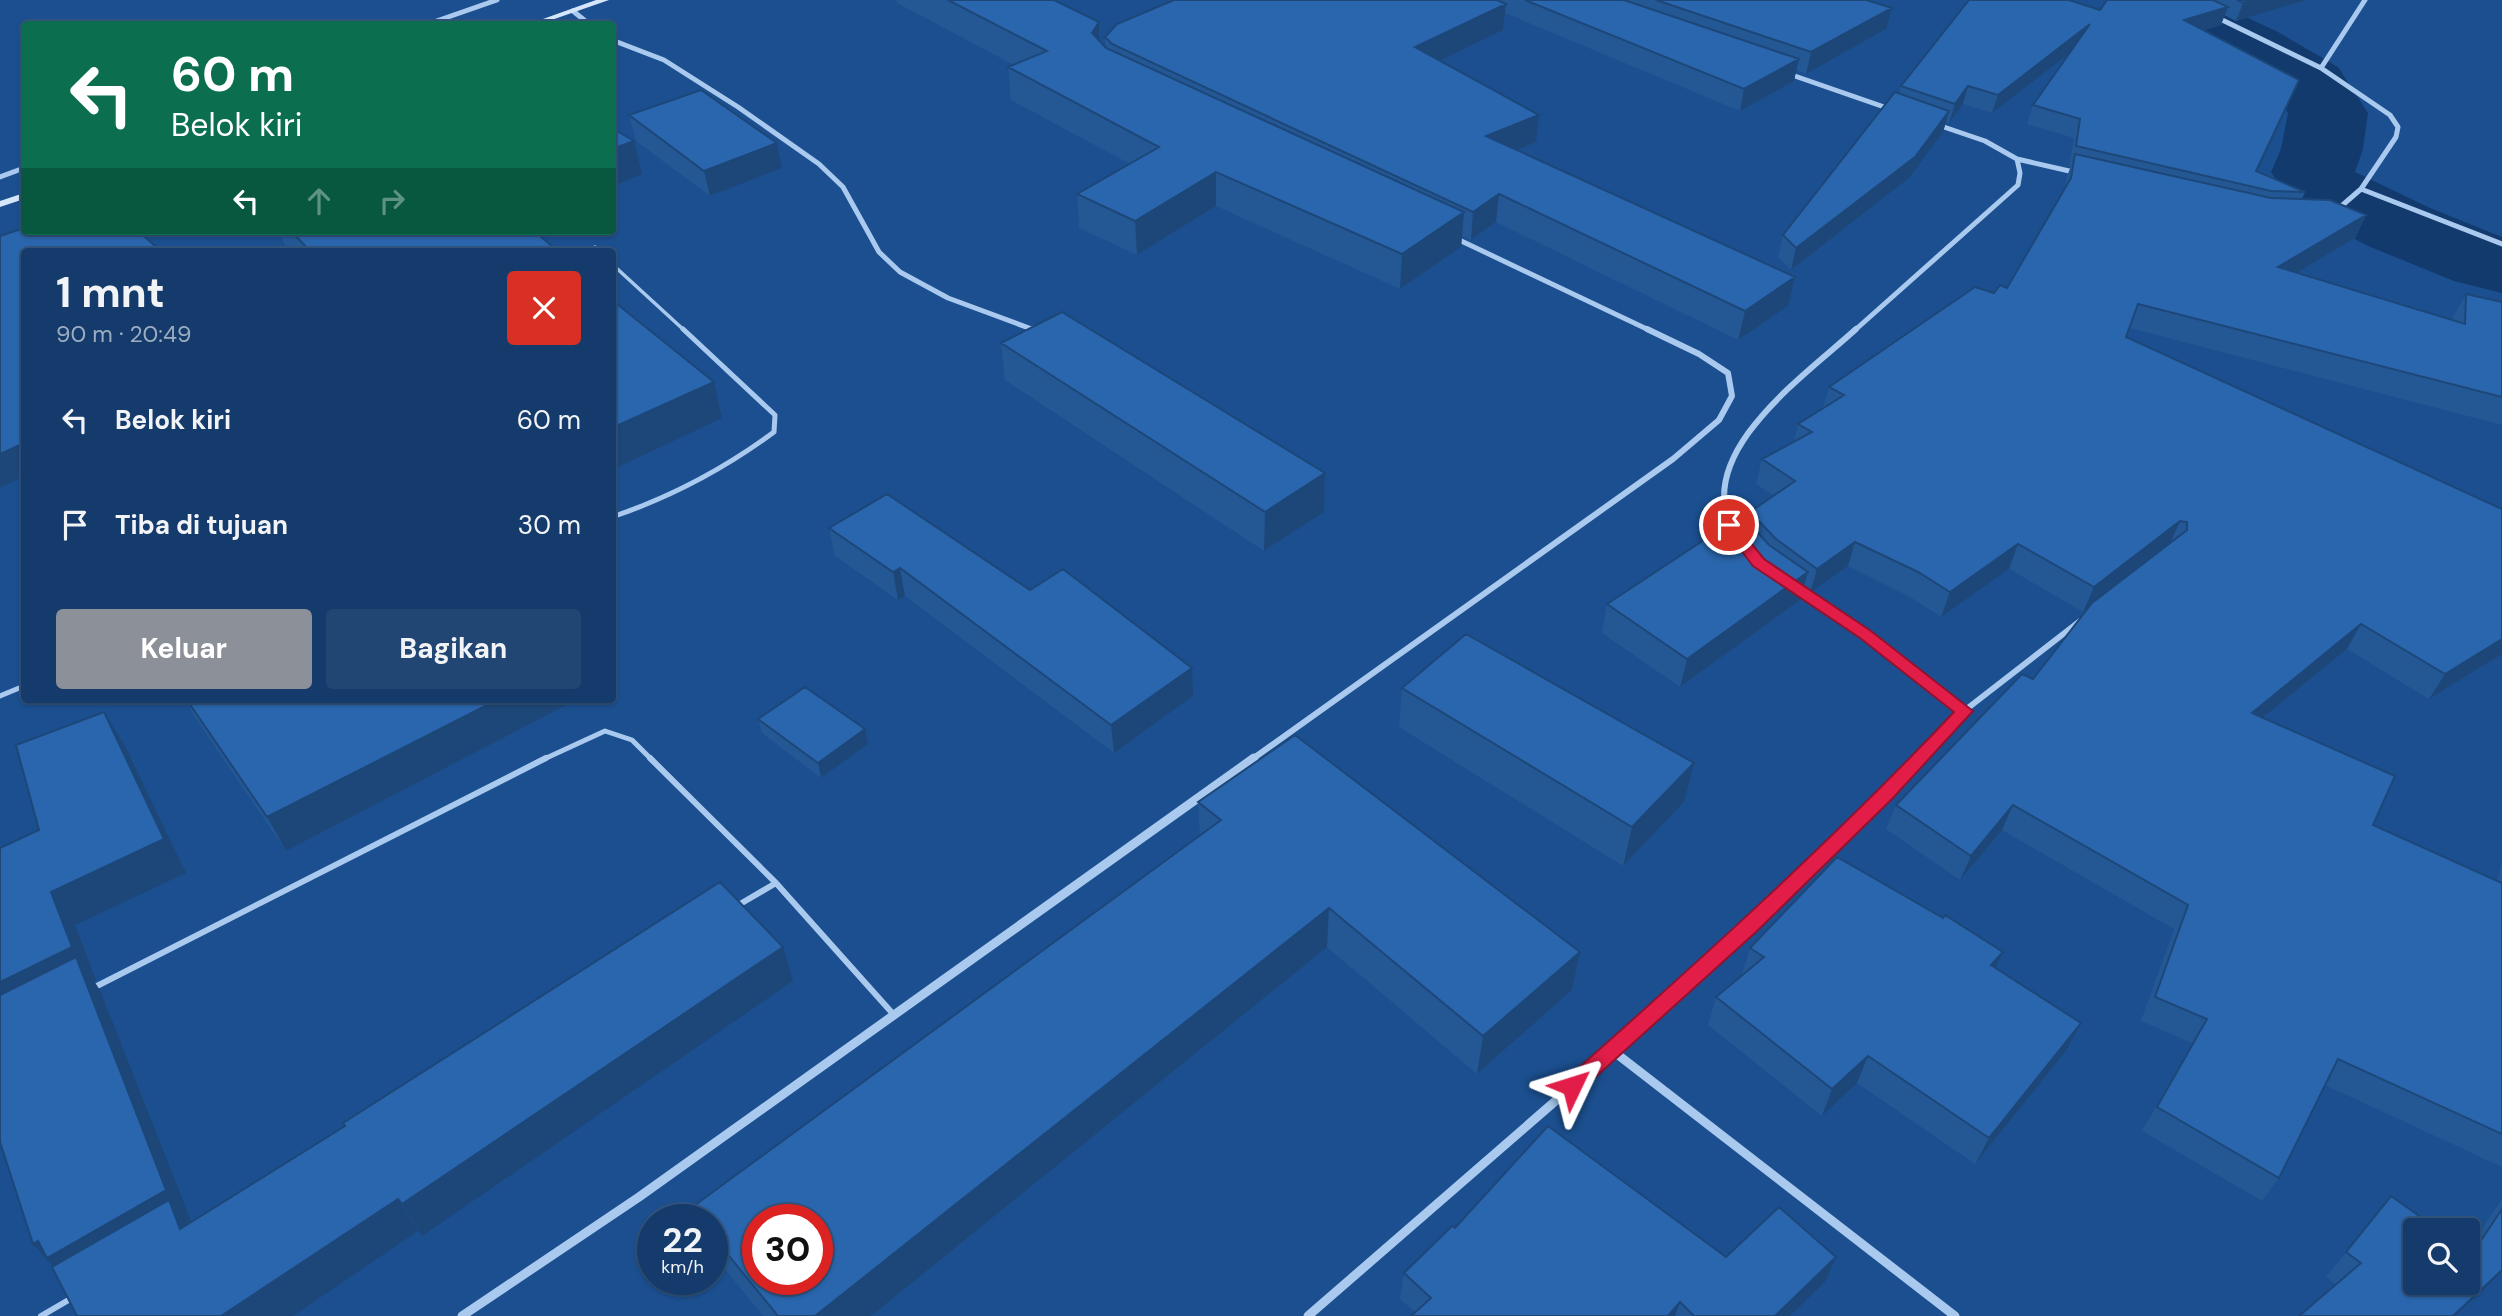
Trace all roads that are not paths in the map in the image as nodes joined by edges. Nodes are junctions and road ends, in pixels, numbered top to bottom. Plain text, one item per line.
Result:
1 (497, 0) edge
2 (605, 0) edge
3 (2365, 0) edge
4 (2203, 10) edge
5 (573, 11) junction
6 (437, 21) edge
7 (542, 21) edge
8 (585, 21) edge
9 (616, 42) edge
10 (2320, 68) junction
11 (1779, 71) edge
12 (1895, 110) edge
13 (1933, 123) edge
14 (2017, 159) junction
15 (21, 169) edge
16 (2085, 175) edge
17 (0, 177) edge
18 (2361, 189) junction
19 (21, 196) edge
20 (0, 204) edge
21 (2329, 215) edge
22 (1448, 235) edge
23 (2502, 244) edge
24 (616, 268) edge
25 (1045, 333) edge
26 (616, 516) edge
27 (1736, 535) edge
28 (1787, 584) edge
29 (2085, 617) edge
30 (21, 688) edge
31 (0, 696) edge
32 (1964, 711) junction
33 (776, 883) junction
34 (728, 912) edge
35 (86, 992) edge
36 (894, 1015) junction
37 (1612, 1051) junction
38 (78, 1295) edge
39 (41, 1316) edge
40 (462, 1316) edge
41 (1308, 1316) edge
42 (1955, 1316) edge

1 - 6 street
2 - 5 main road
3 - 10 street
4 - 10 street
5 - 7 main road
5 - 8 street
9 - 25 street
10 - 18 street
11 - 12 street
13 - 14 street
14 - 16 street
14 - 27 street
15 - 17 street
18 - 21 street
18 - 23 street
19 - 20 main road
22 - 36 street
24 - 26 lane
28 - 32 street
29 - 32 street
30 - 31 lane
32 - 37 street
33 - 34 lane
33 - 35 lane
33 - 36 lane
36 - 40 street
37 - 41 street
37 - 42 street
38 - 39 lane

